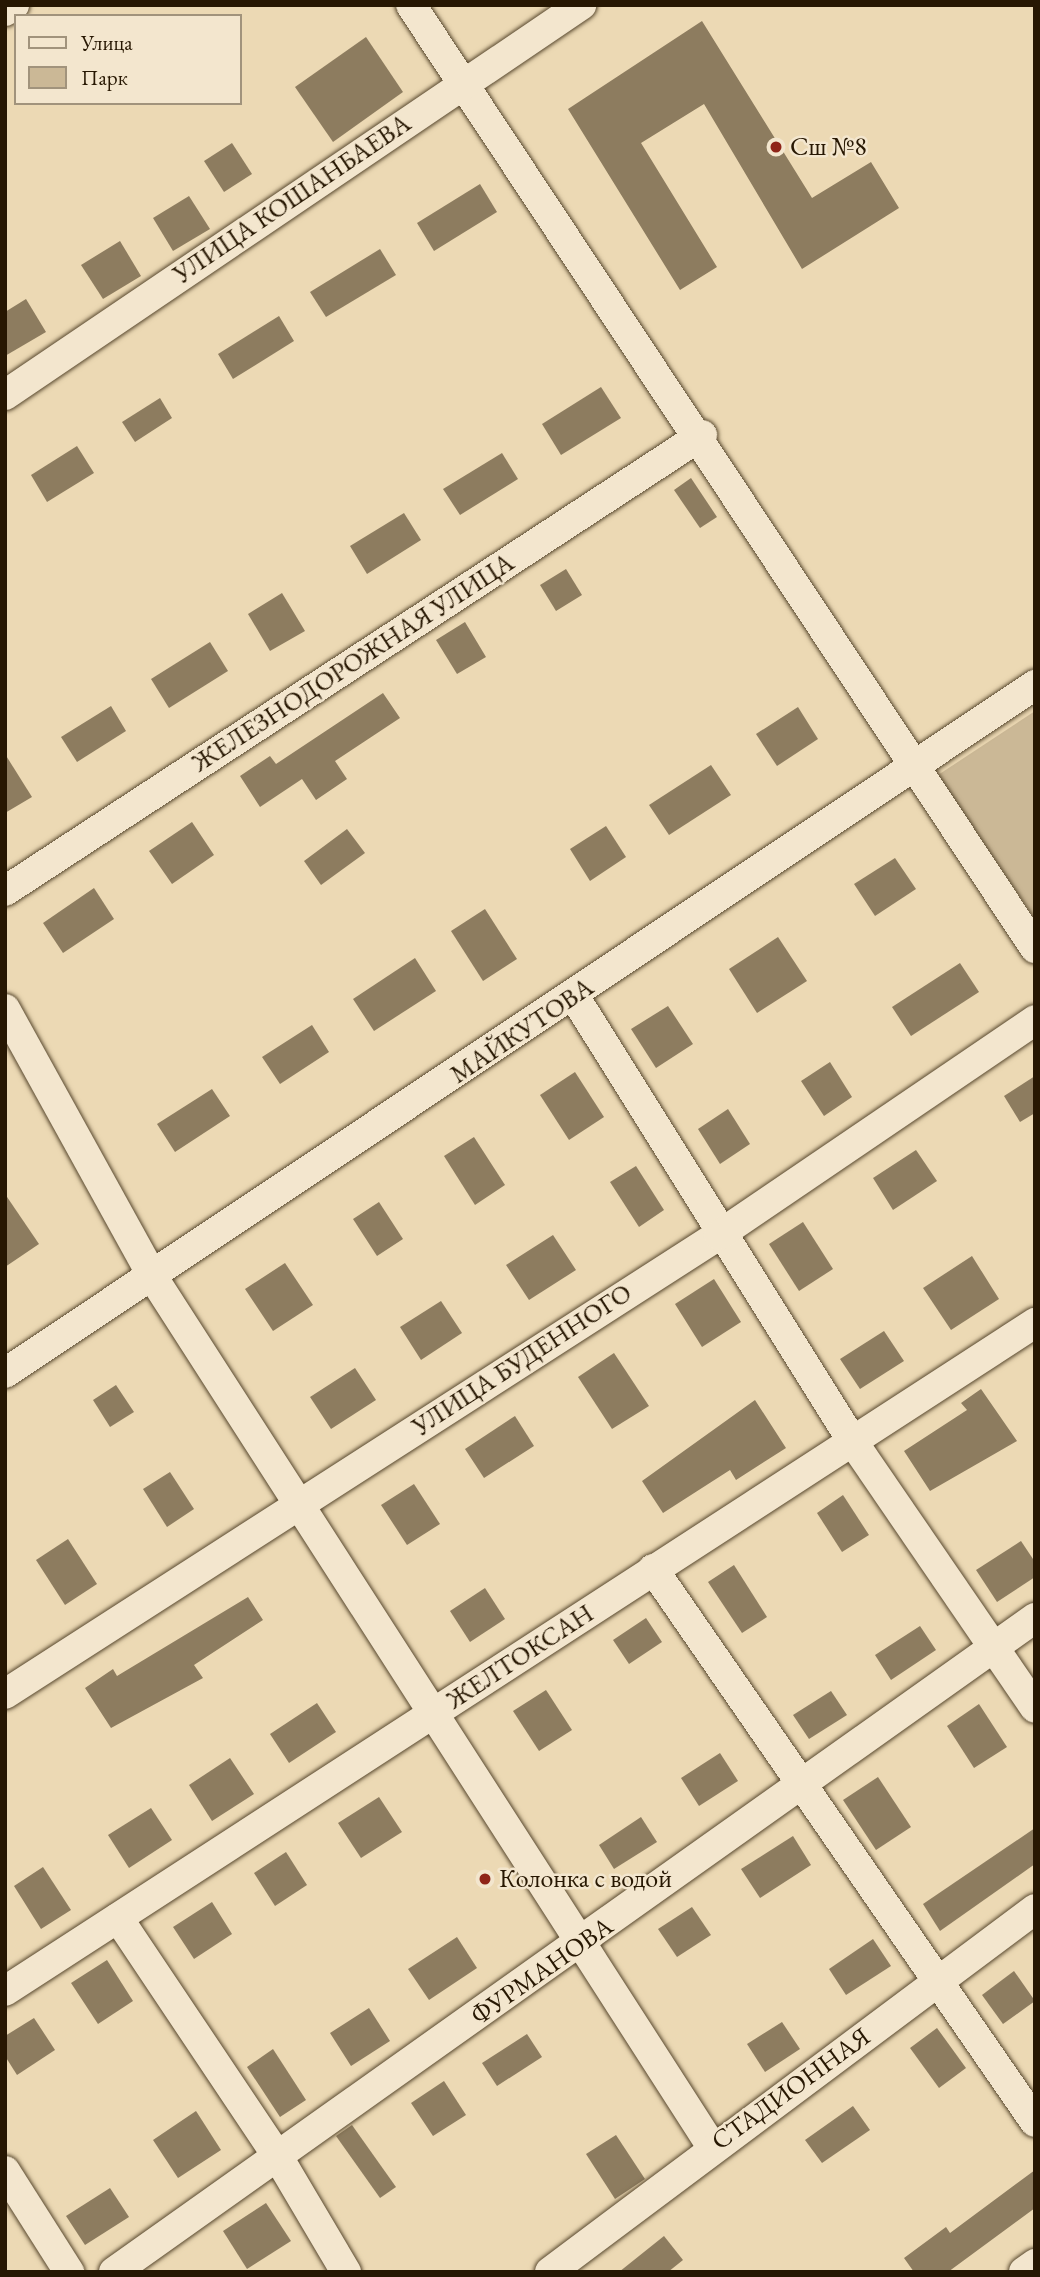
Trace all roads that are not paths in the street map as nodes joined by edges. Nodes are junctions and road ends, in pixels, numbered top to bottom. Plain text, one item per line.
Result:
1 (14, 5) edge
2 (411, 5) edge
3 (581, 5) edge
4 (5, 11) edge
5 (463, 81) junction
6 (5, 396) edge
7 (702, 435) junction
8 (1035, 685) edge
9 (917, 762) junction
10 (5, 891) edge
11 (1035, 948) edge
12 (574, 996) junction
13 (5, 1009) edge
14 (1035, 1020) edge
15 (719, 1235) junction
16 (154, 1279) junction
17 (1035, 1323) edge
18 (5, 1373) edge
19 (853, 1442) junction
20 (301, 1502) junction
21 (653, 1569) junction
22 (1035, 1618) edge
23 (992, 1648) junction
24 (5, 1694) edge
25 (1035, 1708) edge
26 (431, 1715) junction
27 (801, 1788) junction
28 (1035, 1909) edge
29 (118, 1918) junction
30 (578, 1946) junction
31 (939, 1979) junction
32 (5, 1992) edge
33 (1035, 2122) edge
34 (712, 2147) junction
35 (278, 2157) junction
36 (5, 2171) edge
37 (1035, 2264) edge
38 (69, 2272) edge
39 (114, 2272) edge
40 (346, 2272) edge
41 (550, 2272) edge
42 (1024, 2272) edge

1 - 4 street
2 - 5 street
3 - 5 street, УЛИЦА КОШАНБАЕВА
5 - 6 street, УЛИЦА КОШАНБАЕВА
5 - 7 street
7 - 9 street
7 - 10 street, ЖЕЛЕЗНОДОРОЖНАЯ УЛИЦА
8 - 9 street, МАЙКУТОВА
9 - 11 street
9 - 12 street, МАЙКУТОВА
12 - 15 street
12 - 16 street, МАЙКУТОВА
13 - 16 street
14 - 15 street, УЛИЦА БУДЕННОГО
15 - 19 street
15 - 20 street, УЛИЦА БУДЕННОГО
16 - 18 street, МАЙКУТОВА
16 - 20 street
17 - 19 street, ЖЕЛТОКСАН
19 - 21 street, ЖЕЛТОКСАН
19 - 23 street
20 - 24 street, УЛИЦА БУДЕННОГО
20 - 26 street
21 - 26 street, ЖЕЛТОКСАН
21 - 27 street
22 - 23 street, ФУРМАНОВА
23 - 25 street
23 - 27 street, ФУРМАНОВА
26 - 29 street, ЖЕЛТОКСАН
26 - 30 street
27 - 30 street, ФУРМАНОВА
27 - 31 street
28 - 31 street, СТАДИОННАЯ
29 - 32 street, ЖЕЛТОКСАН
29 - 35 street
30 - 34 street
30 - 35 street, ФУРМАНОВА
31 - 33 street
31 - 34 street, СТАДИОННАЯ
34 - 41 street, СТАДИОННАЯ
35 - 39 street, ФУРМАНОВА
35 - 40 street
36 - 38 street
37 - 42 street

